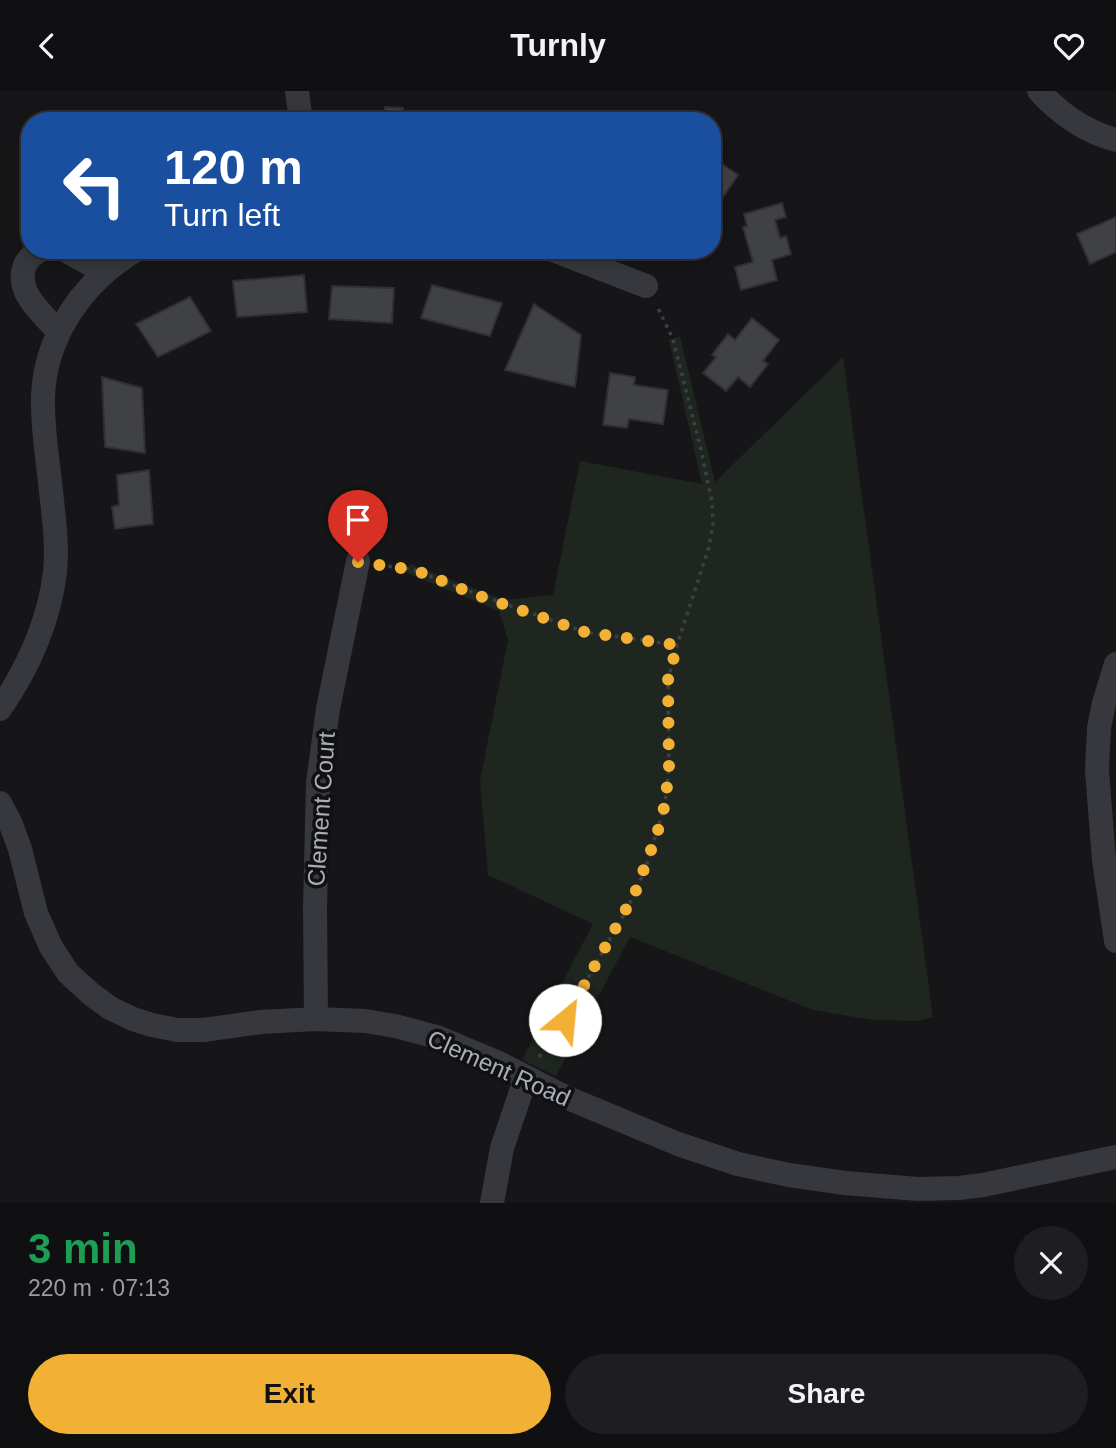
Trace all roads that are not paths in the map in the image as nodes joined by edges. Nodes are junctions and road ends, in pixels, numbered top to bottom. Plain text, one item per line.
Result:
1 (297, 91) edge
2 (1039, 91) edge
3 (300, 112) edge
4 (1116, 140) edge
5 (29, 259) edge
6 (81, 259) edge
7 (123, 259) edge
8 (576, 259) edge
9 (104, 272) junction
10 (646, 286) road end
11 (59, 332) junction
12 (358, 562) road end
13 (1116, 664) edge
14 (0, 709) edge
15 (0, 803) edge
16 (1116, 941) edge
17 (316, 1019) junction
18 (526, 1077) junction
19 (1116, 1157) edge
20 (960, 1196) edge
21 (492, 1203) edge

1 - 3 street
2 - 4 street
5 - 11 street
6 - 9 street
7 - 9 street
8 - 10 street
9 - 11 street
11 - 14 street
12 - 17 street, Clement Court
13 - 16 street
15 - 17 street, Clement Road
17 - 18 street, Clement Road
18 - 20 street, Clement Road
18 - 21 street
19 - 20 street, Clement Road

